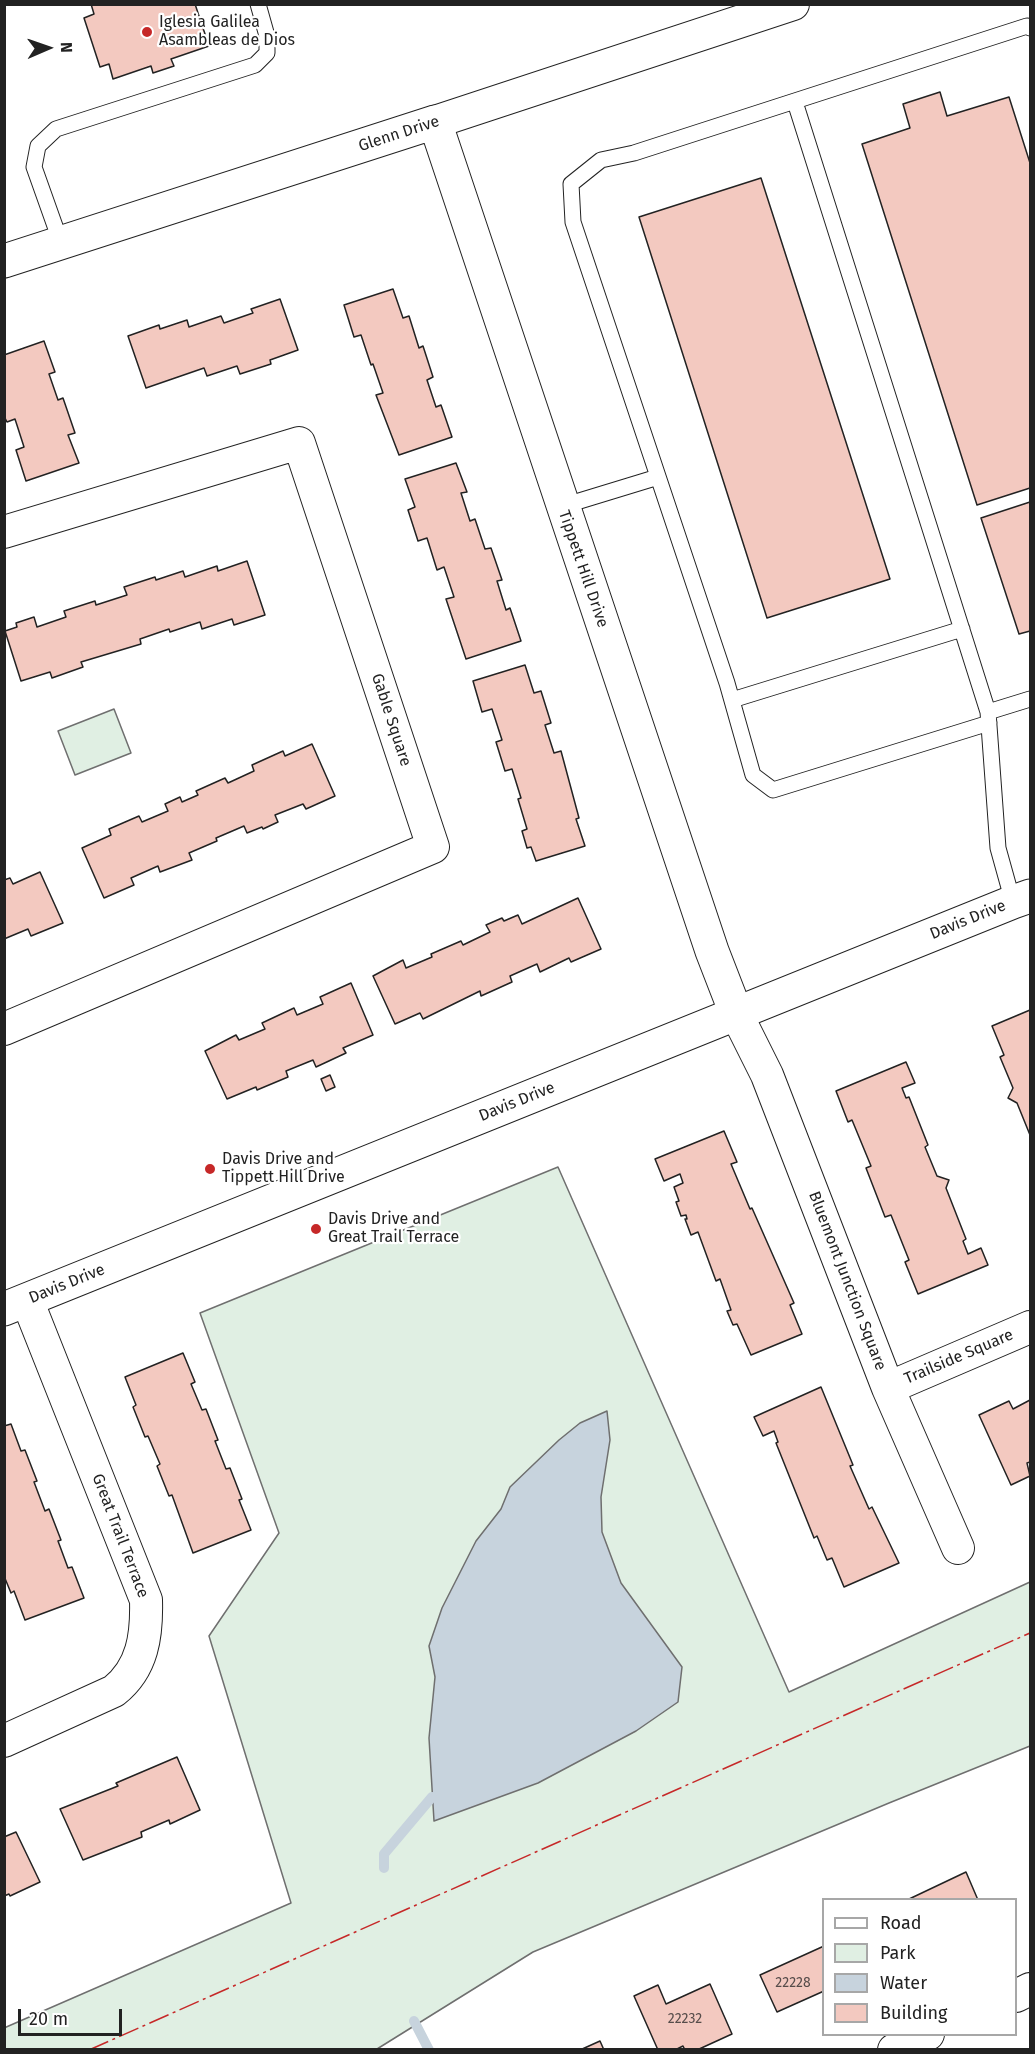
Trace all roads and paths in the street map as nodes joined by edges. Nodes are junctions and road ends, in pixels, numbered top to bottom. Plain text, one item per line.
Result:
1 (258, 4) edge
2 (793, 4) edge
3 (1030, 28) edge
4 (795, 102) junction
5 (435, 122) junction
6 (61, 243) junction
7 (4, 261) edge
8 (658, 477) junction
9 (562, 507) junction
10 (4, 532) edge
11 (962, 629) junction
12 (1030, 699) edge
13 (732, 700) junction
14 (988, 717) junction
15 (1022, 899) edge
16 (736, 1013) junction
17 (4, 1029) edge
18 (16, 1305) edge
19 (1030, 1327) edge
20 (888, 1388) junction
21 (958, 1548) dead end
22 (4, 1741) edge
23 (923, 2036) edge
24 (894, 2049) edge

1 - 6 lane
2 - 5 street, Glenn Drive
3 - 4 lane
4 - 8 lane
4 - 11 lane
5 - 6 street, Glenn Drive
5 - 9 street, Tippett Hill Drive
6 - 7 street, Glenn Drive
8 - 9 lane
8 - 13 lane
9 - 16 street, Tippett Hill Drive
10 - 17 street, Gable Square
11 - 13 lane
11 - 14 lane
12 - 14 lane
13 - 14 lane
14 - 15 lane
15 - 16 street, Davis Drive
16 - 18 street, Davis Drive
16 - 20 street, Bluemont Junction Square
18 - 22 street, Great Trail Terrace
19 - 20 street, Trailside Square
20 - 21 street, Bluemont Junction Square
23 - 24 street

